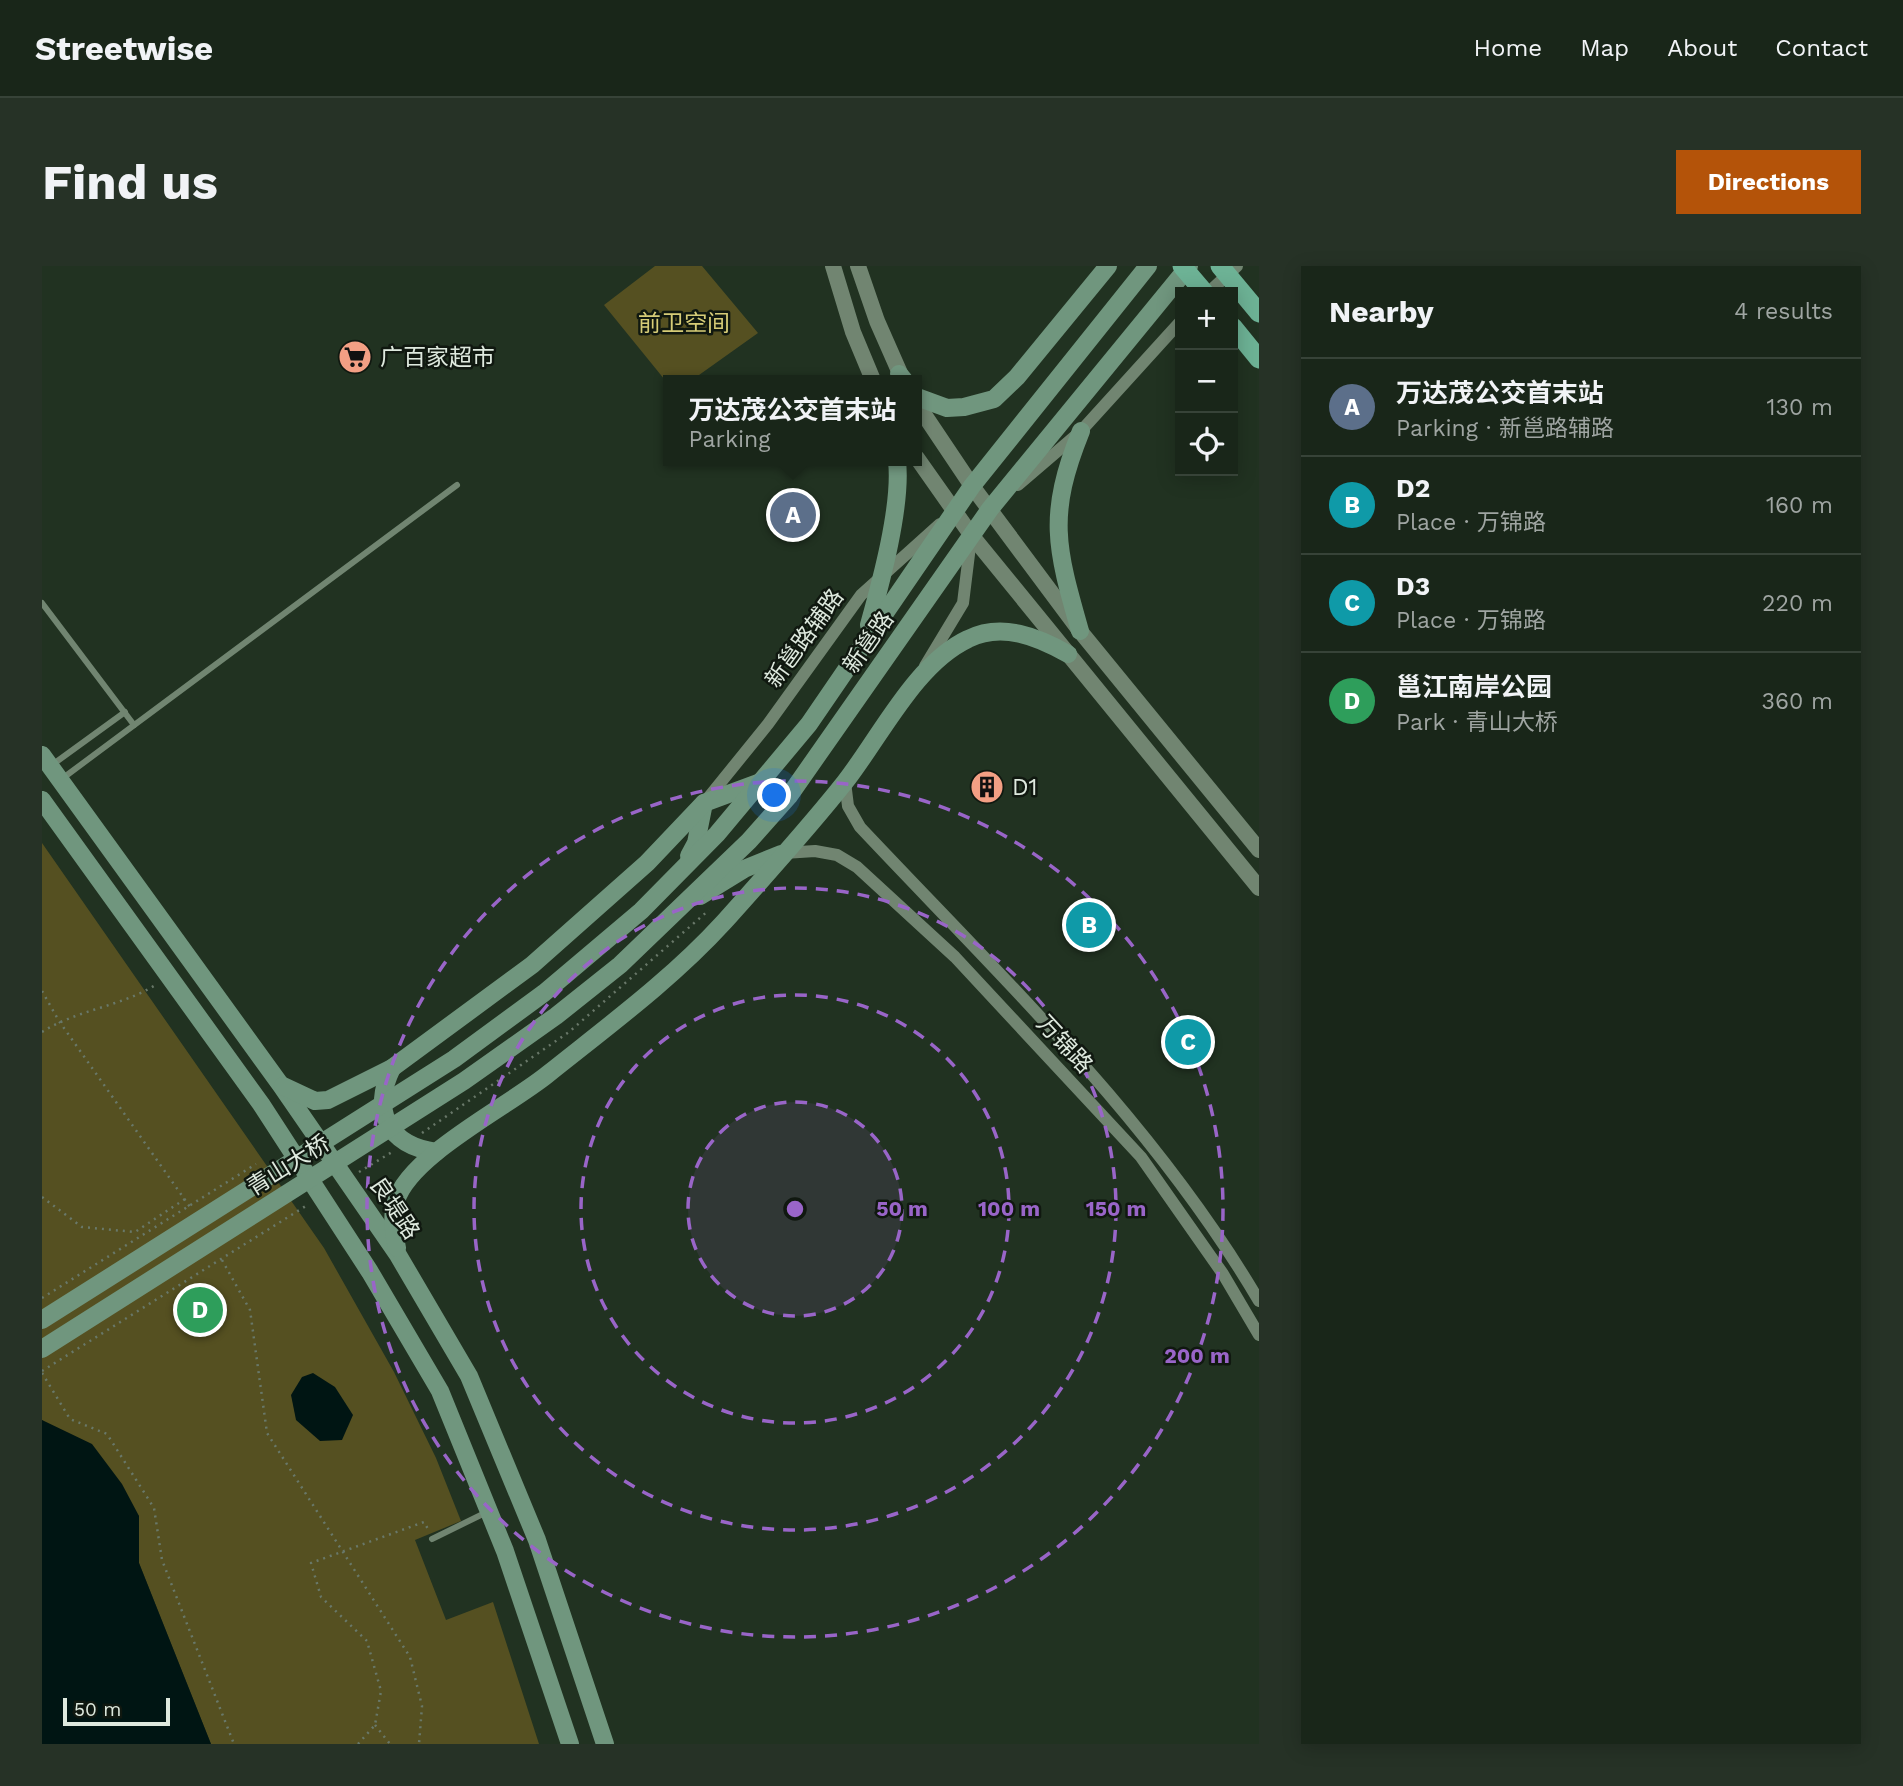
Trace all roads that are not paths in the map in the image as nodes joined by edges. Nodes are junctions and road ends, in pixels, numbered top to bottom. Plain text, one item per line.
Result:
1 (833, 266) edge
2 (858, 266) edge
3 (1108, 266) edge
4 (1148, 266) edge
5 (1182, 266) edge
6 (1189, 266) edge
7 (1228, 269) edge
8 (1200, 287) edge
9 (1213, 287) edge
10 (1259, 313) edge
11 (1175, 328) edge
12 (1238, 333) edge
13 (1254, 353) edge
14 (871, 375) edge
15 (901, 375) edge
16 (922, 399) edge
17 (922, 411) edge
18 (1082, 431) junction
19 (897, 466) edge
20 (922, 466) edge
21 (457, 485) dead end
22 (972, 486) junction
23 (990, 509) junction
24 (953, 512) junction
25 (972, 536) junction
26 (884, 575) junction
27 (42, 603) edge
28 (1080, 631) junction
29 (863, 643) junction
30 (1068, 654) junction
31 (919, 675) junction
32 (125, 712) junction
33 (134, 725) junction
34 (51, 767) edge
35 (762, 782) junction
36 (845, 782) junction
37 (42, 800) edge
38 (704, 803) junction
39 (1259, 850) edge
40 (784, 853) junction
41 (684, 867) junction
42 (1259, 888) edge
43 (679, 908) junction
44 (544, 993) joint
45 (220, 1000) junction
46 (556, 1016) joint
47 (197, 1018) junction
48 (392, 1068) junction
49 (280, 1084) junction
50 (436, 1152) junction
51 (398, 1255) junction
52 (1259, 1301) edge
53 (42, 1320) edge
54 (1259, 1335) edge
55 (42, 1349) edge
56 (489, 1511) junction
57 (432, 1539) road end
58 (570, 1744) edge
59 (605, 1744) edge

1 - 14 street
2 - 15 street
3 - 16 main road
4 - 22 main road, 新邕路
5 - 8 highway
6 - 23 main road, 新邕路
7 - 9 street
7 - 10 highway
11 - 18 street
12 - 13 highway
17 - 22 street
18 - 23 street
18 - 28 main road
19 - 26 main road
20 - 24 street
21 - 33 lane
22 - 23 street
22 - 24 main road, 新邕路
23 - 25 main road, 新邕路
23 - 28 street
24 - 25 street
24 - 26 street, 新邕路辅路
24 - 29 main road, 新邕路
25 - 30 street
25 - 31 street
25 - 43 main road, 新邕路
26 - 29 main road
26 - 38 street, 新邕路辅路
27 - 32 lane
28 - 39 street
29 - 35 main road, 新邕路
30 - 31 main road
30 - 42 street
31 - 36 main road
32 - 33 lane
32 - 34 lane
33 - 34 lane
34 - 45 main road, 良堤路
35 - 38 main road
35 - 41 main road, 新邕路
36 - 40 main road
36 - 52 street, 万锦路
37 - 47 main road
38 - 41 main road
38 - 48 main road
40 - 43 main road
40 - 50 main road
40 - 54 street, 万锦路
41 - 44 main road, 新邕路
43 - 46 main road, 新邕路
44 - 53 main road, 青山大桥
45 - 47 main road
45 - 49 main road, 良堤路
46 - 55 main road, 青山大桥
47 - 56 main road
48 - 49 main road
48 - 50 main road
49 - 51 main road, 良堤路
50 - 51 main road
51 - 59 main road, 良堤路
56 - 57 lane
56 - 58 main road

